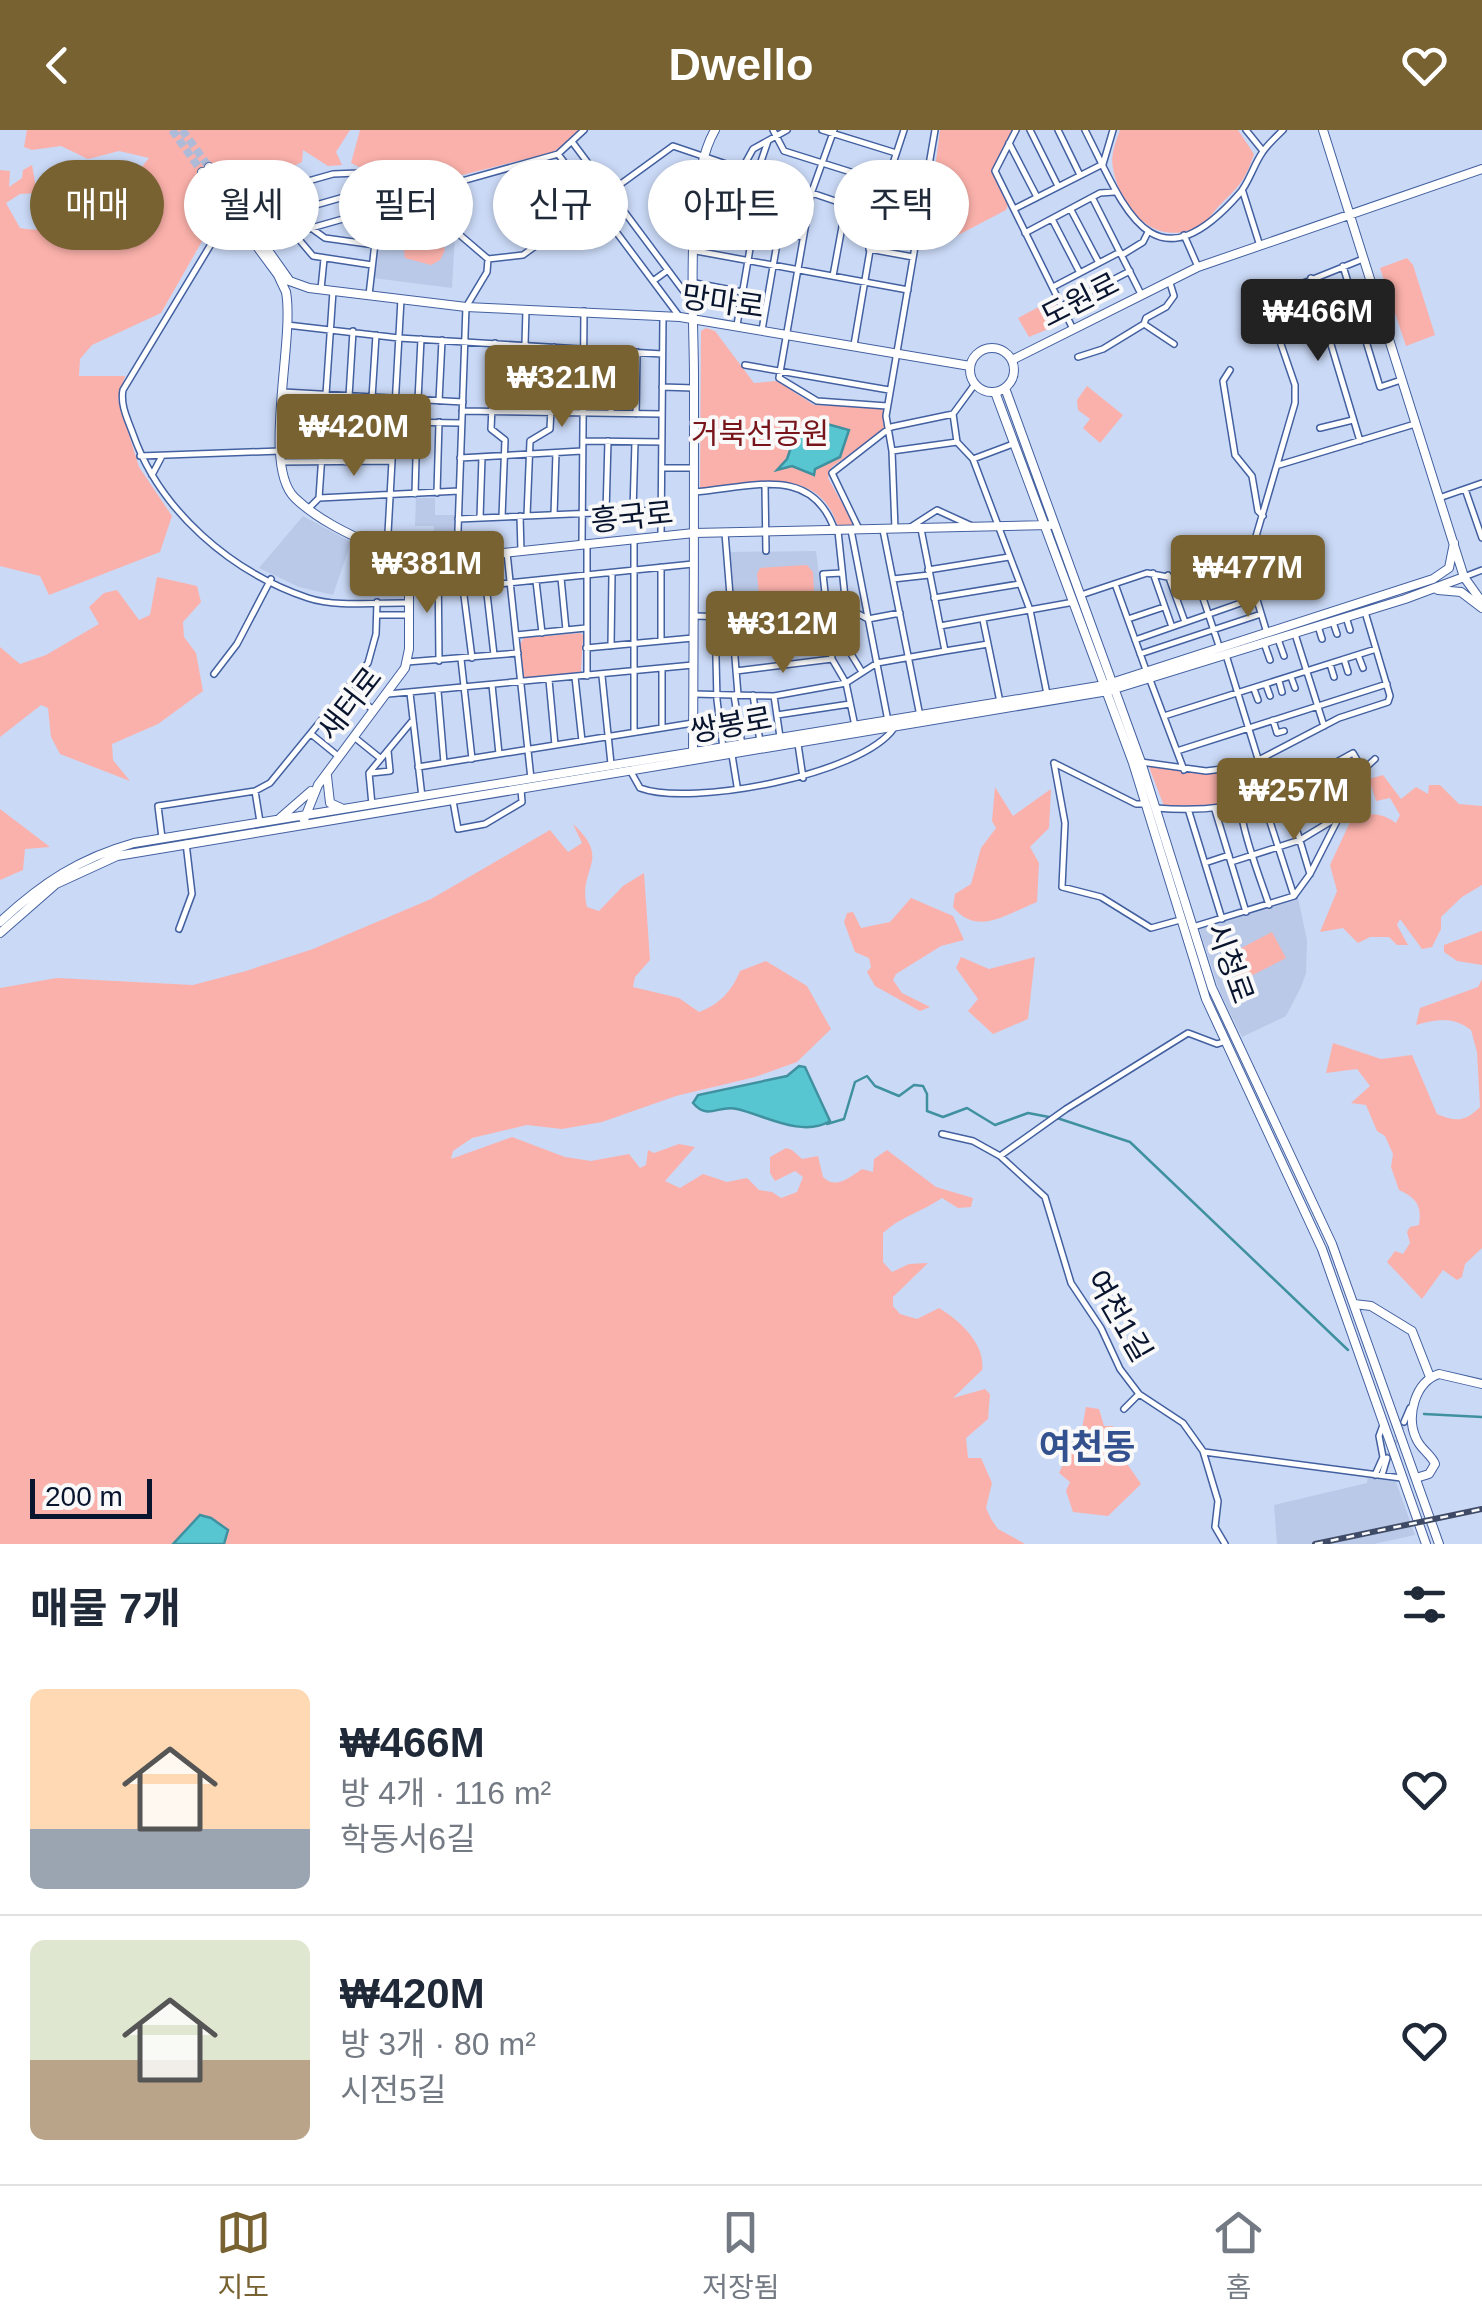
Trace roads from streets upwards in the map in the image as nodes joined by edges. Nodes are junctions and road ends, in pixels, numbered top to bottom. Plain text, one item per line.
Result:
1 (584, 130) edge
2 (715, 130) edge
3 (787, 130) edge
4 (822, 130) edge
5 (904, 130) edge
6 (935, 130) edge
7 (1016, 130) edge
8 (1030, 130) edge
9 (1058, 130) edge
10 (1084, 130) edge
11 (1246, 130) edge
12 (1283, 130) edge
13 (1322, 130) edge
14 (834, 132) edge
15 (1111, 132) edge
16 (773, 135) edge
17 (572, 143) junction
18 (1010, 143) junction
19 (1262, 152) junction
20 (896, 153) junction
21 (558, 154) junction
22 (703, 158) junction
23 (563, 160) edge
24 (585, 160) edge
25 (709, 160) edge
26 (745, 160) edge
27 (765, 160) edge
28 (894, 160) edge
29 (930, 160) edge
30 (822, 164) junction
31 (1102, 164) junction
32 (834, 168) edge
33 (1482, 169) edge
34 (1080, 175) junction
35 (473, 178) edge
36 (628, 178) edge
37 (814, 186) edge
38 (1058, 186) junction
39 (1242, 190) junction
40 (1116, 194) junction
41 (1037, 197) junction
42 (1093, 199) junction
43 (1014, 209) junction
44 (1071, 210) junction
45 (628, 217) edge
46 (1349, 217) junction
47 (1052, 219) junction
48 (1148, 232) junction
49 (1026, 233) junction
50 (1184, 234) junction
51 (473, 246) edge
52 (1260, 246) junction
53 (628, 249) edge
54 (206, 250) edge
55 (261, 250) edge
56 (268, 250) edge
57 (305, 250) edge
58 (374, 250) edge
59 (529, 250) edge
60 (750, 250) edge
61 (775, 250) edge
62 (801, 250) edge
63 (838, 250) edge
64 (870, 250) joint
65 (914, 250) edge
66 (696, 251) joint
67 (1121, 254) junction
68 (913, 257) junction
69 (488, 259) junction
70 (1363, 259) junction
71 (324, 260) junction
72 (748, 260) junction
73 (1099, 263) junction
74 (772, 264) junction
75 (372, 265) junction
76 (1343, 266) junction
77 (1198, 268) junction
78 (668, 270) junction
79 (798, 270) junction
80 (1130, 271) junction
81 (1080, 273) junction
82 (278, 276) junction
83 (833, 276) junction
84 (1311, 278) junction
85 (1168, 280) junction
86 (652, 281) junction
87 (864, 282) junction
88 (694, 283) junction
89 (292, 284) junction
90 (1053, 287) junction
91 (309, 288) junction
92 (321, 289) junction
93 (1262, 289) dead end
94 (333, 290) junction
95 (908, 290) junction
96 (742, 292) junction
97 (1142, 294) junction
98 (370, 295) junction
99 (1266, 298) junction
100 (401, 299) junction
101 (694, 305) junction
102 (1062, 306) junction
103 (466, 307) junction
104 (526, 309) junction
105 (584, 311) junction
106 (287, 313) junction
107 (663, 316) junction
108 (680, 317) junction
109 (694, 319) junction
110 (1383, 323) junction
111 (1144, 324) junction
112 (737, 326) junction
113 (330, 327) junction
114 (1073, 329) junction
115 (353, 330) junction
116 (762, 330) junction
117 (1363, 330) junction
118 (376, 334) junction
119 (788, 334) junction
120 (399, 338) junction
121 (420, 339) junction
122 (442, 340) junction
123 (465, 342) junction
124 (495, 344) junction
125 (1174, 344) dead end
126 (525, 345) junction
127 (854, 345) junction
128 (554, 347) junction
129 (584, 349) junction
130 (612, 350) junction
131 (637, 352) junction
132 (896, 353) junction
133 (662, 354) junction
134 (1078, 357) dead end
135 (1012, 360) junction
136 (745, 365) dead end
137 (970, 366) junction
138 (1230, 370) dead end
139 (781, 371) junction
140 (1402, 380) junction
141 (975, 384) junction
142 (662, 387) junction
143 (694, 388) junction
144 (889, 390) junction
145 (1000, 390) junction
146 (283, 392) junction
147 (326, 394) junction
148 (349, 396) junction
149 (372, 397) junction
150 (396, 398) junction
151 (418, 400) junction
152 (439, 401) junction
153 (462, 402) junction
154 (886, 406) junction
155 (462, 411) junction
156 (492, 412) junction
157 (523, 412) junction
158 (552, 412) junction
159 (584, 413) junction
160 (611, 413) junction
161 (636, 414) junction
162 (662, 414) junction
163 (953, 414) junction
164 (1353, 420) junction
165 (394, 422) junction
166 (417, 422) junction
167 (439, 422) junction
168 (462, 423) junction
169 (1416, 424) junction
170 (1320, 428) dead end
171 (887, 431) junction
172 (584, 440) junction
173 (608, 441) junction
174 (1360, 441) junction
175 (635, 442) junction
176 (662, 442) junction
177 (957, 442) junction
178 (1014, 444) junction
179 (280, 451) junction
180 (582, 451) junction
181 (892, 451) junction
182 (556, 452) junction
183 (530, 454) junction
184 (140, 456) junction
185 (162, 456) junction
186 (504, 456) junction
187 (482, 457) junction
188 (460, 458) junction
189 (974, 458) junction
190 (368, 461) junction
191 (392, 461) junction
192 (280, 462) junction
193 (321, 462) junction
194 (345, 462) junction
195 (1279, 466) junction
196 (662, 468) junction
197 (694, 468) junction
198 (152, 475) junction
199 (1482, 483) edge
200 (765, 486) junction
201 (1465, 488) junction
202 (459, 491) junction
203 (694, 492) junction
204 (436, 493) junction
205 (415, 494) junction
206 (390, 496) junction
207 (319, 498) junction
208 (1439, 498) junction
209 (308, 509) junction
210 (662, 510) junction
211 (606, 512) junction
212 (633, 512) junction
213 (582, 514) junction
214 (554, 515) junction
215 (524, 516) junction
216 (1263, 516) junction
217 (502, 517) junction
218 (480, 518) junction
219 (458, 519) junction
220 (1050, 525) junction
221 (980, 528) junction
222 (895, 529) junction
223 (908, 529) junction
224 (921, 529) junction
225 (997, 529) junction
226 (855, 530) junction
227 (883, 530) junction
228 (837, 531) junction
229 (725, 532) junction
230 (766, 532) junction
231 (694, 533) junction
232 (662, 536) junction
233 (1482, 538) edge
234 (634, 539) junction
235 (1454, 544) junction
236 (584, 545) junction
237 (387, 551) junction
238 (521, 551) junction
239 (766, 552) dead end
240 (507, 553) junction
241 (1009, 557) junction
242 (457, 558) junction
243 (438, 560) junction
244 (410, 563) junction
245 (694, 564) junction
246 (661, 567) junction
247 (1247, 567) junction
248 (634, 570) junction
249 (1482, 570) edge
250 (612, 572) junction
251 (929, 572) junction
252 (842, 573) junction
253 (1152, 574) junction
254 (586, 575) junction
255 (1168, 575) junction
256 (1464, 576) junction
257 (560, 578) junction
258 (270, 579) junction
259 (893, 579) junction
260 (536, 580) junction
261 (510, 583) junction
262 (1198, 583) junction
263 (1019, 584) junction
264 (1115, 584) junction
265 (486, 585) junction
266 (463, 588) junction
267 (1478, 589) edge
268 (439, 590) junction
269 (934, 598) junction
270 (1256, 598) junction
271 (1078, 599) junction
272 (1405, 599) junction
273 (377, 602) junction
274 (409, 602) junction
275 (1482, 605) edge
276 (1232, 606) junction
277 (1164, 607) junction
278 (1363, 607) junction
279 (847, 608) junction
280 (1030, 610) junction
281 (900, 613) junction
282 (1208, 614) junction
283 (1262, 614) junction
284 (378, 616) junction
285 (409, 616) junction
286 (693, 616) junction
287 (715, 617) junction
288 (731, 617) junction
289 (1346, 617) junction
290 (868, 618) junction
291 (1128, 619) junction
292 (983, 620) junction
293 (1185, 622) junction
294 (1237, 622) junction
295 (1333, 622) junction
296 (940, 626) junction
297 (1318, 626) junction
298 (1172, 627) junction
299 (586, 628) junction
300 (566, 630) junction
301 (1214, 630) junction
302 (1350, 630) dead end
303 (542, 633) junction
304 (1268, 633) junction
305 (1294, 634) junction
306 (1337, 634) dead end
307 (516, 636) junction
308 (693, 638) junction
309 (1278, 638) junction
310 (1135, 640) junction
311 (1322, 640) dead end
312 (660, 641) junction
313 (1264, 643) junction
314 (634, 644) junction
315 (988, 644) junction
316 (611, 646) junction
317 (586, 648) junction
318 (1376, 648) junction
319 (945, 651) junction
320 (1223, 652) junction
321 (518, 653) junction
322 (1140, 654) junction
323 (1358, 654) junction
324 (494, 656) junction
325 (1284, 656) dead end
326 (462, 658) junction
327 (472, 658) junction
328 (909, 658) junction
329 (832, 659) junction
330 (1344, 659) junction
331 (1270, 660) dead end
332 (439, 661) junction
333 (407, 662) junction
334 (877, 663) junction
335 (1330, 664) junction
336 (693, 665) junction
337 (662, 668) junction
338 (1362, 668) dead end
339 (634, 671) junction
340 (736, 671) junction
341 (862, 672) junction
342 (1307, 672) junction
343 (1348, 672) dead end
344 (214, 674) dead end
345 (602, 674) junction
346 (587, 676) junction
347 (1148, 676) junction
348 (575, 677) junction
349 (1291, 677) junction
350 (1334, 677) dead end
351 (549, 680) junction
352 (1279, 681) junction
353 (521, 682) junction
354 (846, 683) junction
355 (1386, 684) junction
356 (492, 685) junction
357 (1266, 685) junction
358 (1110, 687) junction
359 (348, 688) junction
360 (465, 688) junction
361 (1294, 688) dead end
362 (1254, 689) junction
363 (438, 691) junction
364 (1282, 692) dead end
365 (388, 694) junction
366 (410, 694) junction
367 (693, 694) junction
368 (717, 694) junction
369 (1047, 694) junction
370 (1238, 694) junction
371 (736, 695) junction
372 (753, 695) junction
373 (774, 696) junction
374 (1270, 696) dead end
375 (1258, 700) dead end
376 (1000, 702) junction
377 (850, 704) junction
378 (1318, 706) junction
379 (375, 711) junction
380 (777, 715) junction
381 (920, 716) junction
382 (1164, 716) junction
383 (413, 720) junction
384 (1273, 720) junction
385 (693, 723) junction
386 (891, 724) junction
387 (856, 726) junction
388 (1324, 726) junction
389 (662, 728) junction
390 (1249, 728) junction
391 (1284, 731) dead end
392 (634, 732) junction
393 (312, 734) junction
394 (608, 736) junction
395 (354, 737) junction
396 (780, 739) junction
397 (582, 741) junction
398 (760, 742) junction
399 (798, 744) junction
400 (555, 745) junction
401 (742, 745) junction
402 (388, 748) junction
403 (723, 748) junction
404 (528, 750) junction
405 (1177, 751) junction
406 (499, 754) junction
407 (732, 755) junction
408 (338, 756) junction
409 (380, 758) junction
410 (472, 758) junction
411 (693, 758) junction
412 (1375, 759) dead end
413 (1141, 762) junction
414 (1259, 762) junction
415 (444, 763) junction
416 (1247, 766) junction
417 (418, 767) junction
418 (612, 767) junction
419 (329, 770) junction
420 (1184, 770) junction
421 (1363, 770) junction
422 (631, 772) junction
423 (370, 773) junction
424 (803, 778) junction
425 (531, 780) junction
426 (1358, 780) junction
427 (318, 785) junction
428 (737, 786) junction
429 (520, 789) junction
430 (254, 791) junction
431 (1285, 791) junction
432 (422, 798) junction
433 (452, 800) junction
434 (1262, 800) junction
435 (1146, 804) junction
436 (372, 805) junction
437 (1239, 806) junction
438 (1156, 808) junction
439 (346, 809) junction
440 (1214, 809) junction
441 (1189, 810) junction
442 (1342, 815) junction
443 (1293, 816) junction
444 (304, 820) junction
445 (263, 822) junction
446 (1300, 840) junction
447 (163, 842) junction
448 (186, 844) junction
449 (1278, 848) junction
450 (1166, 854) junction
451 (1254, 854) junction
452 (1230, 858) junction
453 (1205, 863) junction
454 (1310, 874) junction
455 (1294, 896) junction
456 (1270, 905) junction
457 (1246, 912) junction
458 (1222, 919) junction
459 (1180, 920) junction
460 (0, 922) edge
461 (1193, 927) junction
462 (179, 929) dead end
463 (0, 933) edge
464 (1230, 1039) junction
465 (942, 1134) dead end
466 (1000, 1156) junction
467 (1354, 1304) junction
468 (1434, 1376) junction
469 (1482, 1384) edge
470 (1139, 1394) junction
471 (1415, 1402) junction
472 (1124, 1409) dead end
473 (1404, 1422) tunnel mouth
474 (1384, 1423) junction
475 (1202, 1452) junction
476 (1387, 1458) tunnel mouth
477 (1379, 1475) junction
478 (1416, 1478) junction
479 (1405, 1480) junction
480 (1225, 1544) edge
481 (1426, 1544) edge
482 (1439, 1544) edge

1 - 17 street
2 - 22 street
3 - 16 street
4 - 14 street
5 - 20 street
6 - 29 street
7 - 18 street
8 - 38 street
9 - 34 street
10 - 31 street
11 - 19 street
12 - 19 street
13 - 46 street
14 - 20 street
14 - 30 street
15 - 31 street
16 - 26 street
16 - 27 street
16 - 30 street
17 - 21 street
17 - 24 street
18 - 41 street
18 - 43 street
19 - 39 street
20 - 28 street
21 - 23 street
21 - 35 street
22 - 25 street
22 - 36 street
30 - 32 street
30 - 37 street
31 - 34 street
31 - 40 street
33 - 46 street, 도원로
34 - 38 street
38 - 41 street
39 - 50 street
39 - 52 street
40 - 42 street
40 - 48 street
41 - 43 street
42 - 44 street
42 - 67 street
43 - 49 street
44 - 47 street
44 - 73 street
45 - 78 street
46 - 52 street, 도원로
46 - 70 street
47 - 49 street
47 - 81 street
48 - 50 street
48 - 67 street
49 - 90 street
50 - 77 street
51 - 69 street
52 - 77 street, 도원로
53 - 86 street
54 - 184 street
55 - 82 street
56 - 89 street
57 - 71 street
58 - 75 street
59 - 69 street
60 - 72 street
61 - 74 street
62 - 79 street
63 - 83 street
64 - 68 street
64 - 87 street
65 - 68 street
66 - 72 street
66 - 88 street
67 - 73 street
67 - 80 street
68 - 95 street
69 - 103 street
70 - 76 street
70 - 110 street
71 - 75 street
71 - 92 street
72 - 74 street
72 - 96 street
73 - 81 street
74 - 79 street
74 - 116 street
75 - 98 street
76 - 84 street
76 - 117 street
77 - 85 street, 도원로
78 - 86 street
78 - 101 street
79 - 83 street
79 - 119 street
80 - 97 street
80 - 102 street
81 - 90 street
82 - 89 street, 망마로
82 - 106 street
83 - 87 street
84 - 99 street
84 - 164 street
85 - 97 street, 도원로
85 - 111 street, 도원로
86 - 108 street
87 - 95 street
87 - 127 street
88 - 96 street
88 - 101 street
89 - 91 street, 망마로
90 - 102 street
91 - 92 street, 망마로
91 - 106 street
92 - 94 street, 망마로
93 - 99 street
94 - 98 street, 망마로
94 - 113 street
95 - 132 street
96 - 112 street
97 - 114 street, 도원로
98 - 100 street, 망마로
99 - 195 street
100 - 103 street, 망마로
100 - 120 street
101 - 109 street
102 - 114 street
103 - 104 street, 망마로
103 - 123 street
104 - 105 street, 망마로
104 - 126 street
105 - 107 street, 망마로
105 - 129 street
106 - 113 street
106 - 146 street
107 - 108 street, 망마로
107 - 133 street
108 - 109 street, 망마로
109 - 112 street, 망마로
109 - 143 street
110 - 117 street
110 - 140 street
111 - 125 street
111 - 134 street, 도원로
112 - 116 street, 망마로
113 - 115 street
113 - 147 street
114 - 135 street, 도원로
115 - 118 street
115 - 148 street
116 - 119 street, 망마로
117 - 140 street
118 - 120 street
118 - 149 street
119 - 127 street, 망마로
119 - 139 street
120 - 121 street
120 - 150 street
121 - 122 street
121 - 151 street
122 - 123 street
122 - 152 street
123 - 124 street
123 - 153 street
124 - 126 street
124 - 156 street
126 - 128 street
126 - 157 street
127 - 132 street, 망마로
128 - 129 street
128 - 158 street
129 - 130 street
129 - 159 street
130 - 131 street
130 - 160 street
131 - 133 street
131 - 161 street
132 - 137 street, 망마로
132 - 144 street
133 - 142 street
135 - 137 street
135 - 145 street
136 - 139 street
137 - 141 street
138 - 216 street
139 - 144 street
139 - 154 street
140 - 169 street
141 - 145 street
141 - 163 street
142 - 143 street
142 - 162 street
143 - 197 street
144 - 154 street
145 - 178 street, 시청로
145 - 220 street, 시청로
146 - 147 street
146 - 179 street
147 - 148 street
147 - 193 street
148 - 149 street
148 - 194 street
149 - 150 street
149 - 190 street
150 - 151 street
150 - 165 street
151 - 152 street
152 - 153 street
153 - 155 street
154 - 171 street
155 - 156 street
155 - 168 street
156 - 157 street
156 - 186 street
157 - 158 street
158 - 159 street
158 - 183 street
159 - 160 street
159 - 172 street
160 - 161 street
161 - 162 street
162 - 176 street
163 - 171 street
163 - 177 street
164 - 170 street
164 - 174 street
165 - 166 street
165 - 191 street
166 - 167 street
166 - 205 street
167 - 168 street
167 - 204 street
168 - 188 street
169 - 174 street
169 - 208 street
171 - 181 street
171 - 226 street
172 - 173 street
172 - 180 street
173 - 175 street
173 - 211 street
174 - 195 street
175 - 176 street
175 - 212 street
176 - 196 street
177 - 181 street
177 - 189 street
178 - 189 street
178 - 220 street, 시청로
179 - 185 street
179 - 192 street
180 - 182 street
180 - 213 street
181 - 222 street
182 - 183 street
182 - 214 street
183 - 186 street
183 - 215 street
184 - 185 street
184 - 198 street
185 - 198 street
186 - 187 street
186 - 217 street
187 - 188 street
187 - 218 street
188 - 202 street
189 - 225 street
190 - 191 street
190 - 194 street
191 - 206 street
192 - 193 street
192 - 209 street
193 - 194 street
193 - 207 street
195 - 216 street
196 - 197 street
196 - 210 street
197 - 203 street
198 - 258 street
199 - 201 street
200 - 203 street
200 - 228 street
200 - 230 street
201 - 208 street
201 - 233 street
202 - 204 street
202 - 219 street
203 - 231 street
204 - 205 street
205 - 206 street
206 - 207 street
206 - 237 street
207 - 209 street
208 - 235 street
209 - 237 street
210 - 212 street
210 - 232 street
211 - 212 street
211 - 213 street
213 - 214 street
213 - 236 street
214 - 215 street
215 - 217 street
215 - 238 street
216 - 247 street
217 - 218 street
218 - 219 street
219 - 242 street
220 - 225 street, 흥국로
220 - 271 street, 시청로
221 - 223 street
221 - 224 street, 흥국로
221 - 225 street, 흥국로
222 - 223 street, 흥국로
222 - 227 street, 흥국로
223 - 224 street, 흥국로
224 - 251 street
225 - 241 street
226 - 227 street, 흥국로
226 - 228 street, 흥국로
226 - 290 street
227 - 259 street
228 - 230 street, 흥국로
228 - 252 street
229 - 230 street, 흥국로
229 - 231 street, 흥국로
229 - 288 street
230 - 239 street
231 - 232 street, 흥국로
231 - 245 street
232 - 234 street, 흥국로
234 - 236 street, 흥국로
234 - 248 street
235 - 256 street
235 - 278 street, 쌍봉로
236 - 238 street, 흥국로
236 - 254 street
237 - 244 street
238 - 240 street, 흥국로
240 - 242 street, 흥국로
240 - 261 street
241 - 251 street
241 - 263 street
242 - 243 street, 흥국로
243 - 244 street, 흥국로
243 - 268 street
244 - 274 street, 새터로
245 - 246 street
245 - 286 street
246 - 248 street
246 - 312 street
247 - 262 street
247 - 270 street
248 - 250 street
248 - 314 street
249 - 256 street
250 - 254 street
250 - 316 street
251 - 259 street
251 - 269 street
252 - 279 street
252 - 329 street
253 - 255 street
253 - 264 street
253 - 277 street
254 - 257 street
254 - 299 street
255 - 262 street
255 - 293 street
256 - 267 street
256 - 272 street, 쌍봉로
257 - 260 street
257 - 300 street
258 - 273 street
258 - 344 street
259 - 281 street
260 - 261 street
260 - 303 street
261 - 265 street
261 - 307 street
262 - 282 street
263 - 269 street
263 - 280 street
264 - 271 street
264 - 291 street
265 - 266 street
265 - 324 street
266 - 268 street
266 - 327 street
267 - 275 street
268 - 332 street
269 - 296 street
270 - 276 street
270 - 283 street
271 - 280 street
271 - 358 street, 시청로
272 - 275 street
272 - 278 street, 쌍봉로
273 - 274 street
273 - 284 street
274 - 285 street, 새터로
276 - 282 street
276 - 294 street
277 - 291 street
277 - 298 street
278 - 289 street, 쌍봉로
278 - 304 street, 쌍봉로
278 - 318 street
279 - 290 street
279 - 341 street
280 - 292 street
280 - 369 street
281 - 290 street
281 - 328 street
282 - 293 street
282 - 301 street
283 - 294 street
283 - 304 street
284 - 285 street
284 - 359 street
285 - 333 street, 새터로
286 - 287 street
286 - 308 street
287 - 288 street
287 - 368 street
288 - 340 street
289 - 295 street, 쌍봉로
289 - 302 street
290 - 334 street
291 - 310 street
292 - 296 street
292 - 315 street
293 - 298 street
294 - 301 street
295 - 297 street, 쌍봉로
295 - 306 street
296 - 319 street
297 - 305 street, 쌍봉로
297 - 311 street
298 - 310 street
299 - 300 street
299 - 317 street
300 - 303 street
301 - 320 street
301 - 322 street
303 - 307 street
304 - 320 street, 쌍봉로
305 - 309 street, 쌍봉로
305 - 342 street
307 - 321 street
308 - 312 street
308 - 336 street
309 - 313 street, 쌍봉로
309 - 325 street
310 - 322 street
312 - 314 street
313 - 320 street, 쌍봉로
313 - 331 street
314 - 316 street
314 - 339 street
315 - 319 street
315 - 376 street
316 - 317 street
317 - 346 street
318 - 323 street
318 - 355 street
319 - 328 street
320 - 347 street, 쌍봉로
320 - 370 street
321 - 324 street
321 - 353 street
322 - 347 street
323 - 330 street
323 - 338 street
324 - 327 street
326 - 327 street
326 - 332 street
326 - 360 street
328 - 334 street
328 - 381 street
329 - 340 street
329 - 354 street
330 - 335 street
330 - 343 street
332 - 333 street
333 - 365 street, 새터로
334 - 341 street
334 - 386 street
335 - 342 street
335 - 350 street
336 - 337 street
336 - 367 street
337 - 339 street
337 - 389 street
339 - 345 street
339 - 392 street
340 - 371 street
341 - 354 street
342 - 349 street
342 - 378 street
345 - 346 street
345 - 394 street
346 - 348 street
347 - 358 street, 쌍봉로
347 - 382 street
348 - 351 street
348 - 397 street
349 - 352 street
349 - 361 street
351 - 353 street
351 - 400 street
352 - 357 street
352 - 364 street
353 - 356 street
353 - 404 street
354 - 373 street
354 - 377 street
355 - 378 street
355 - 388 street
356 - 360 street
356 - 406 street
357 - 362 street
357 - 374 street
358 - 369 street, 쌍봉로
358 - 386 street, 쌍봉로
358 - 413 street, 시청로
358 - 435 street, 시청로
359 - 379 street
359 - 393 street
360 - 363 street
360 - 410 street
362 - 370 street
362 - 375 street
363 - 366 street
363 - 415 street
365 - 366 street
365 - 379 street, 새터로
366 - 383 street
367 - 368 street
367 - 385 street
368 - 371 street
368 - 403 street
369 - 376 street, 쌍봉로
370 - 382 street
370 - 390 street
371 - 372 street
371 - 401 street
372 - 373 street
372 - 398 street
373 - 380 street
376 - 381 street, 쌍봉로
377 - 380 street
377 - 387 street
378 - 384 street
378 - 388 street
379 - 395 street, 새터로
380 - 396 street
381 - 386 street, 쌍봉로
382 - 405 street
383 - 402 street
383 - 417 street
384 - 390 street
384 - 391 street
385 - 389 street
385 - 411 street
386 - 387 street, 쌍봉로
386 - 399 street, 쌍봉로
386 - 424 street
387 - 396 street, 쌍봉로
388 - 414 street
389 - 392 street
390 - 405 street
390 - 414 street
392 - 394 street
393 - 408 street
393 - 430 street
394 - 397 street
394 - 418 street
395 - 408 street, 새터로
395 - 409 street
396 - 398 street, 쌍봉로
397 - 400 street
398 - 401 street, 쌍봉로
399 - 407 street, 쌍봉로
399 - 424 street
400 - 404 street
401 - 403 street, 쌍봉로
402 - 409 street
402 - 423 street
403 - 411 street, 쌍봉로
404 - 406 street
404 - 425 street
405 - 420 street
406 - 410 street
407 - 411 street, 쌍봉로
407 - 428 street
408 - 419 street, 새터로
409 - 423 street
410 - 415 street
411 - 418 street, 쌍봉로
411 - 422 street, 쌍봉로
412 - 421 street
413 - 420 street
413 - 438 street, 시청로
414 - 416 street
415 - 417 street
416 - 420 street
416 - 437 street
417 - 432 street
418 - 425 street, 쌍봉로
419 - 427 street, 새터로
419 - 439 street
421 - 426 street
421 - 431 street
422 - 428 street
422 - 429 street, 쌍봉로
423 - 436 street
424 - 428 street
425 - 432 street, 쌍봉로
426 - 442 street
426 - 443 street
427 - 444 street, 새터로
427 - 445 street
429 - 433 street, 쌍봉로
429 - 433 street
430 - 445 street
430 - 447 street
431 - 434 street
431 - 443 street
432 - 436 street, 쌍봉로
433 - 444 street, 쌍봉로
434 - 437 street
434 - 449 street
435 - 450 street, 시청로
435 - 459 street
436 - 439 street, 쌍봉로
437 - 440 street
437 - 451 street
438 - 441 street
438 - 450 street, 시청로
439 - 444 street, 쌍봉로
440 - 441 street
440 - 452 street
441 - 453 street
442 - 446 street
442 - 454 street
443 - 446 street
444 - 445 street, 쌍봉로
444 - 448 street, 쌍봉로
445 - 447 street, 쌍봉로
446 - 449 street
446 - 454 street
447 - 448 street, 쌍봉로
447 - 460 street, 쌍봉로
447 - 463 street, 쌍봉로
448 - 462 street
449 - 451 street
449 - 455 street
450 - 459 street, 시청로
450 - 461 street, 시청로
451 - 452 street
451 - 456 street
452 - 453 street
452 - 457 street
453 - 458 street
454 - 455 street
455 - 456 street
456 - 457 street
457 - 458 street
458 - 461 street
459 - 464 street, 시청로
461 - 464 street, 시청로
464 - 466 street
464 - 467 street, 시청로
464 - 474 street, 시청로
465 - 466 street, 여천1길
466 - 470 street, 여천1길
467 - 468 street
467 - 478 street, 시청로
468 - 469 street
468 - 471 street
470 - 472 street
470 - 475 street, 여천1길
471 - 473 street
471 - 478 street
474 - 477 street
474 - 479 street, 시청로
475 - 477 street
475 - 480 street, 여천1길
476 - 477 street
477 - 479 street
478 - 479 street
478 - 482 street, 시청로
479 - 481 street, 시청로

